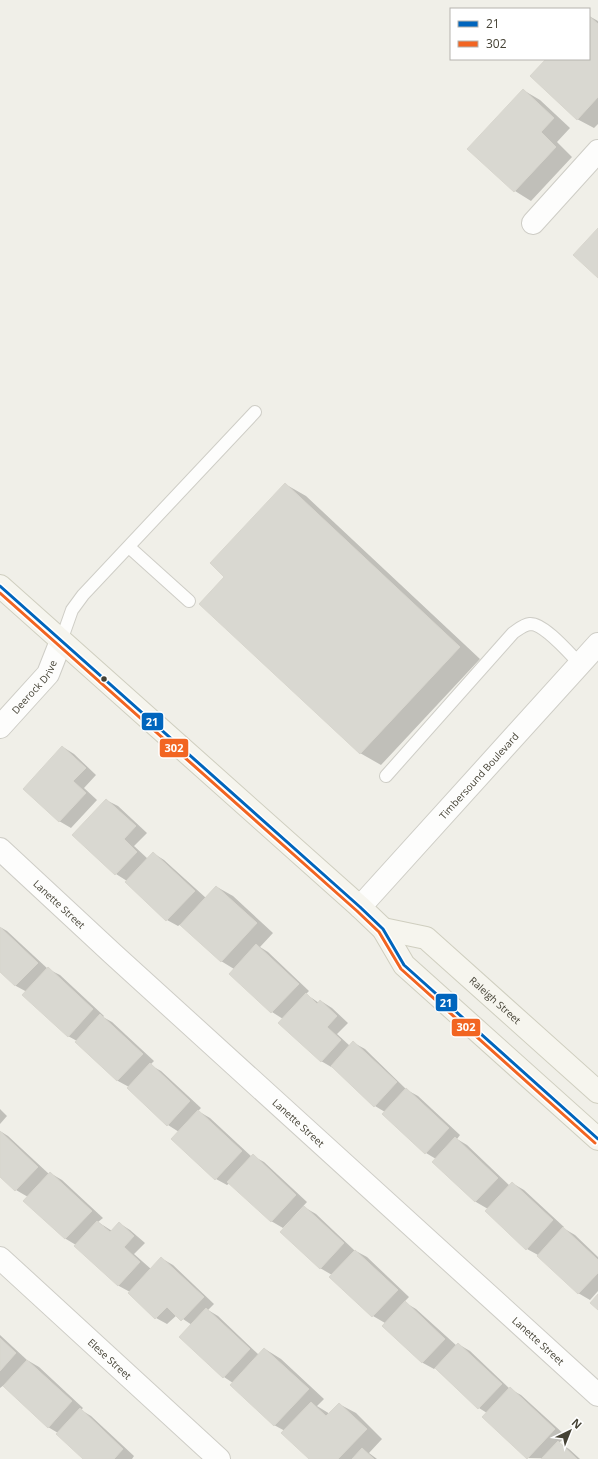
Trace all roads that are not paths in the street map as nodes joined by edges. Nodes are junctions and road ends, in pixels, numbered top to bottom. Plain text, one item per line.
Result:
1 (596, 158) edge
2 (533, 223) dead end
3 (255, 412) dead end
4 (129, 547) junction
5 (0, 586) edge
6 (189, 601) dead end
7 (61, 641) junction
8 (598, 644) edge
9 (580, 664) junction
10 (0, 727) edge
11 (386, 776) dead end
12 (0, 849) edge
13 (360, 907) junction
14 (383, 929) junction
15 (598, 1092) edge
16 (598, 1139) edge
17 (0, 1258) edge
18 (598, 1395) edge
19 (219, 1459) edge

1 - 2 street
3 - 4 lane
4 - 6 lane
4 - 7 lane
5 - 7 street
7 - 10 street, Deerock Drive
7 - 13 street
8 - 9 street, Timbersound Boulevard
9 - 11 lane
9 - 13 street, Timbersound Boulevard
12 - 18 street, Lanette Street
13 - 14 street
14 - 15 street, Raleigh Street
14 - 16 street
17 - 19 street, Elese Street

